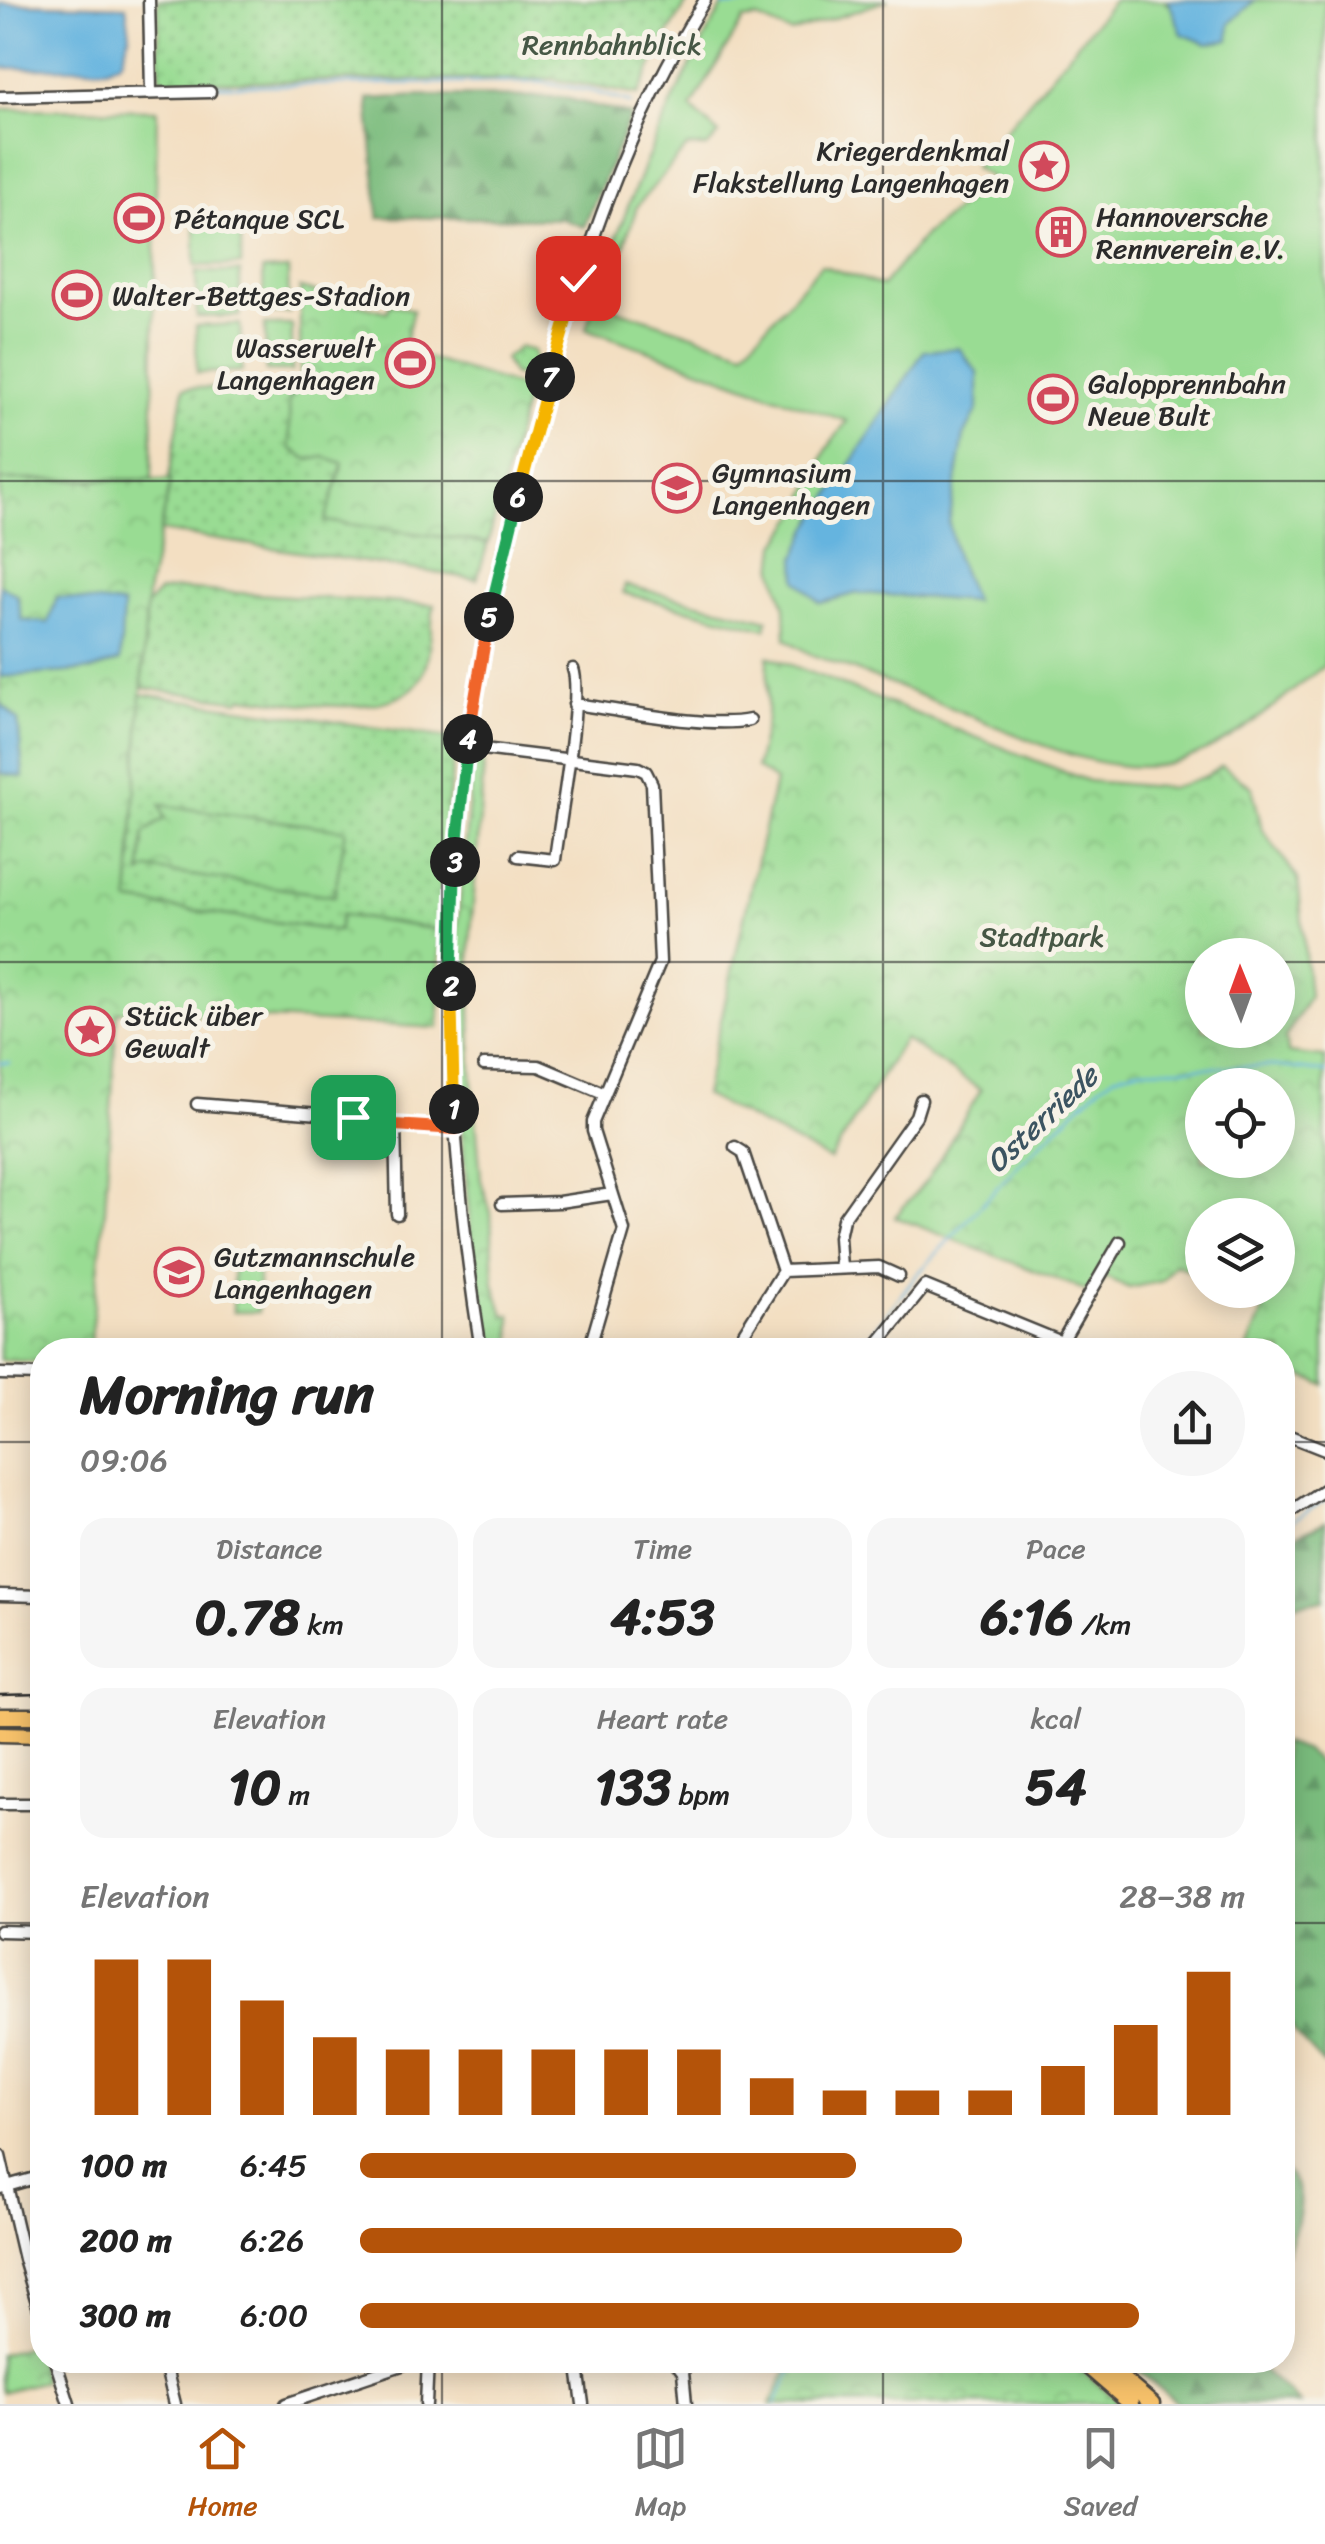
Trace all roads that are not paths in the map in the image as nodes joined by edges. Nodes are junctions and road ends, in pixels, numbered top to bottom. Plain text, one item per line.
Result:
1 (149, 0) edge
2 (705, 0) edge
3 (151, 92) junction
4 (210, 92) dead end
5 (0, 97) edge
6 (573, 668) dead end
7 (574, 704) junction
8 (750, 720) dead end
9 (467, 747) junction
10 (567, 760) junction
11 (518, 856) dead end
12 (484, 1065) dead end
13 (603, 1094) junction
14 (920, 1100) dead end
15 (197, 1104) dead end
16 (395, 1125) junction
17 (456, 1129) junction
18 (734, 1147) dead end
19 (612, 1194) junction
20 (502, 1204) dead end
21 (397, 1214) dead end
22 (1120, 1242) dead end
23 (841, 1268) junction
24 (784, 1271) junction
25 (899, 1276) dead end
26 (477, 1327) junction
27 (474, 1338) edge
28 (479, 1338) edge
29 (593, 1338) edge
30 (741, 1338) edge
31 (883, 1338) edge
32 (1042, 1338) edge
33 (1065, 1338) edge
34 (0, 1374) edge
35 (30, 1375) edge
36 (1295, 1438) edge
37 (1325, 1450) edge
38 (1325, 1489) edge
39 (1295, 1509) edge
40 (0, 1595) edge
41 (30, 1596) edge
42 (0, 1716) edge
43 (30, 1716) edge
44 (0, 1734) edge
45 (30, 1735) edge
46 (0, 1804) edge
47 (30, 1804) edge
48 (0, 1931) edge
49 (30, 1932) edge
50 (0, 2156) edge
51 (30, 2179) edge
52 (4, 2187) edge
53 (30, 2279) edge
54 (59, 2373) edge
55 (167, 2373) edge
56 (378, 2373) edge
57 (427, 2373) edge
58 (578, 2373) edge
59 (683, 2373) edge
60 (1095, 2373) edge
61 (1115, 2373) edge
62 (69, 2404) edge
63 (175, 2404) edge
64 (286, 2404) edge
65 (426, 2404) edge
66 (583, 2404) edge
67 (686, 2404) edge
68 (1131, 2404) edge
69 (1152, 2404) edge

1 - 3 street
2 - 9 street
3 - 4 street
3 - 5 street
6 - 7 street
7 - 8 street
7 - 10 street
9 - 10 street
9 - 17 street
10 - 11 street
10 - 13 street
12 - 13 street
13 - 19 street
14 - 23 street
15 - 16 street
16 - 17 street
16 - 21 street
17 - 26 street
18 - 24 street
19 - 20 street
19 - 29 street
22 - 33 street
23 - 24 street
23 - 25 street
24 - 30 street
26 - 27 street
26 - 28 street
31 - 32 street
34 - 35 street
36 - 37 street
38 - 39 street
40 - 41 street
42 - 43 main road
44 - 45 main road
46 - 47 street
48 - 49 street
50 - 52 street
51 - 52 street
52 - 53 street
54 - 62 street
55 - 63 street
56 - 64 street
57 - 65 street
58 - 66 street
59 - 67 street
60 - 68 main road
61 - 69 main road

